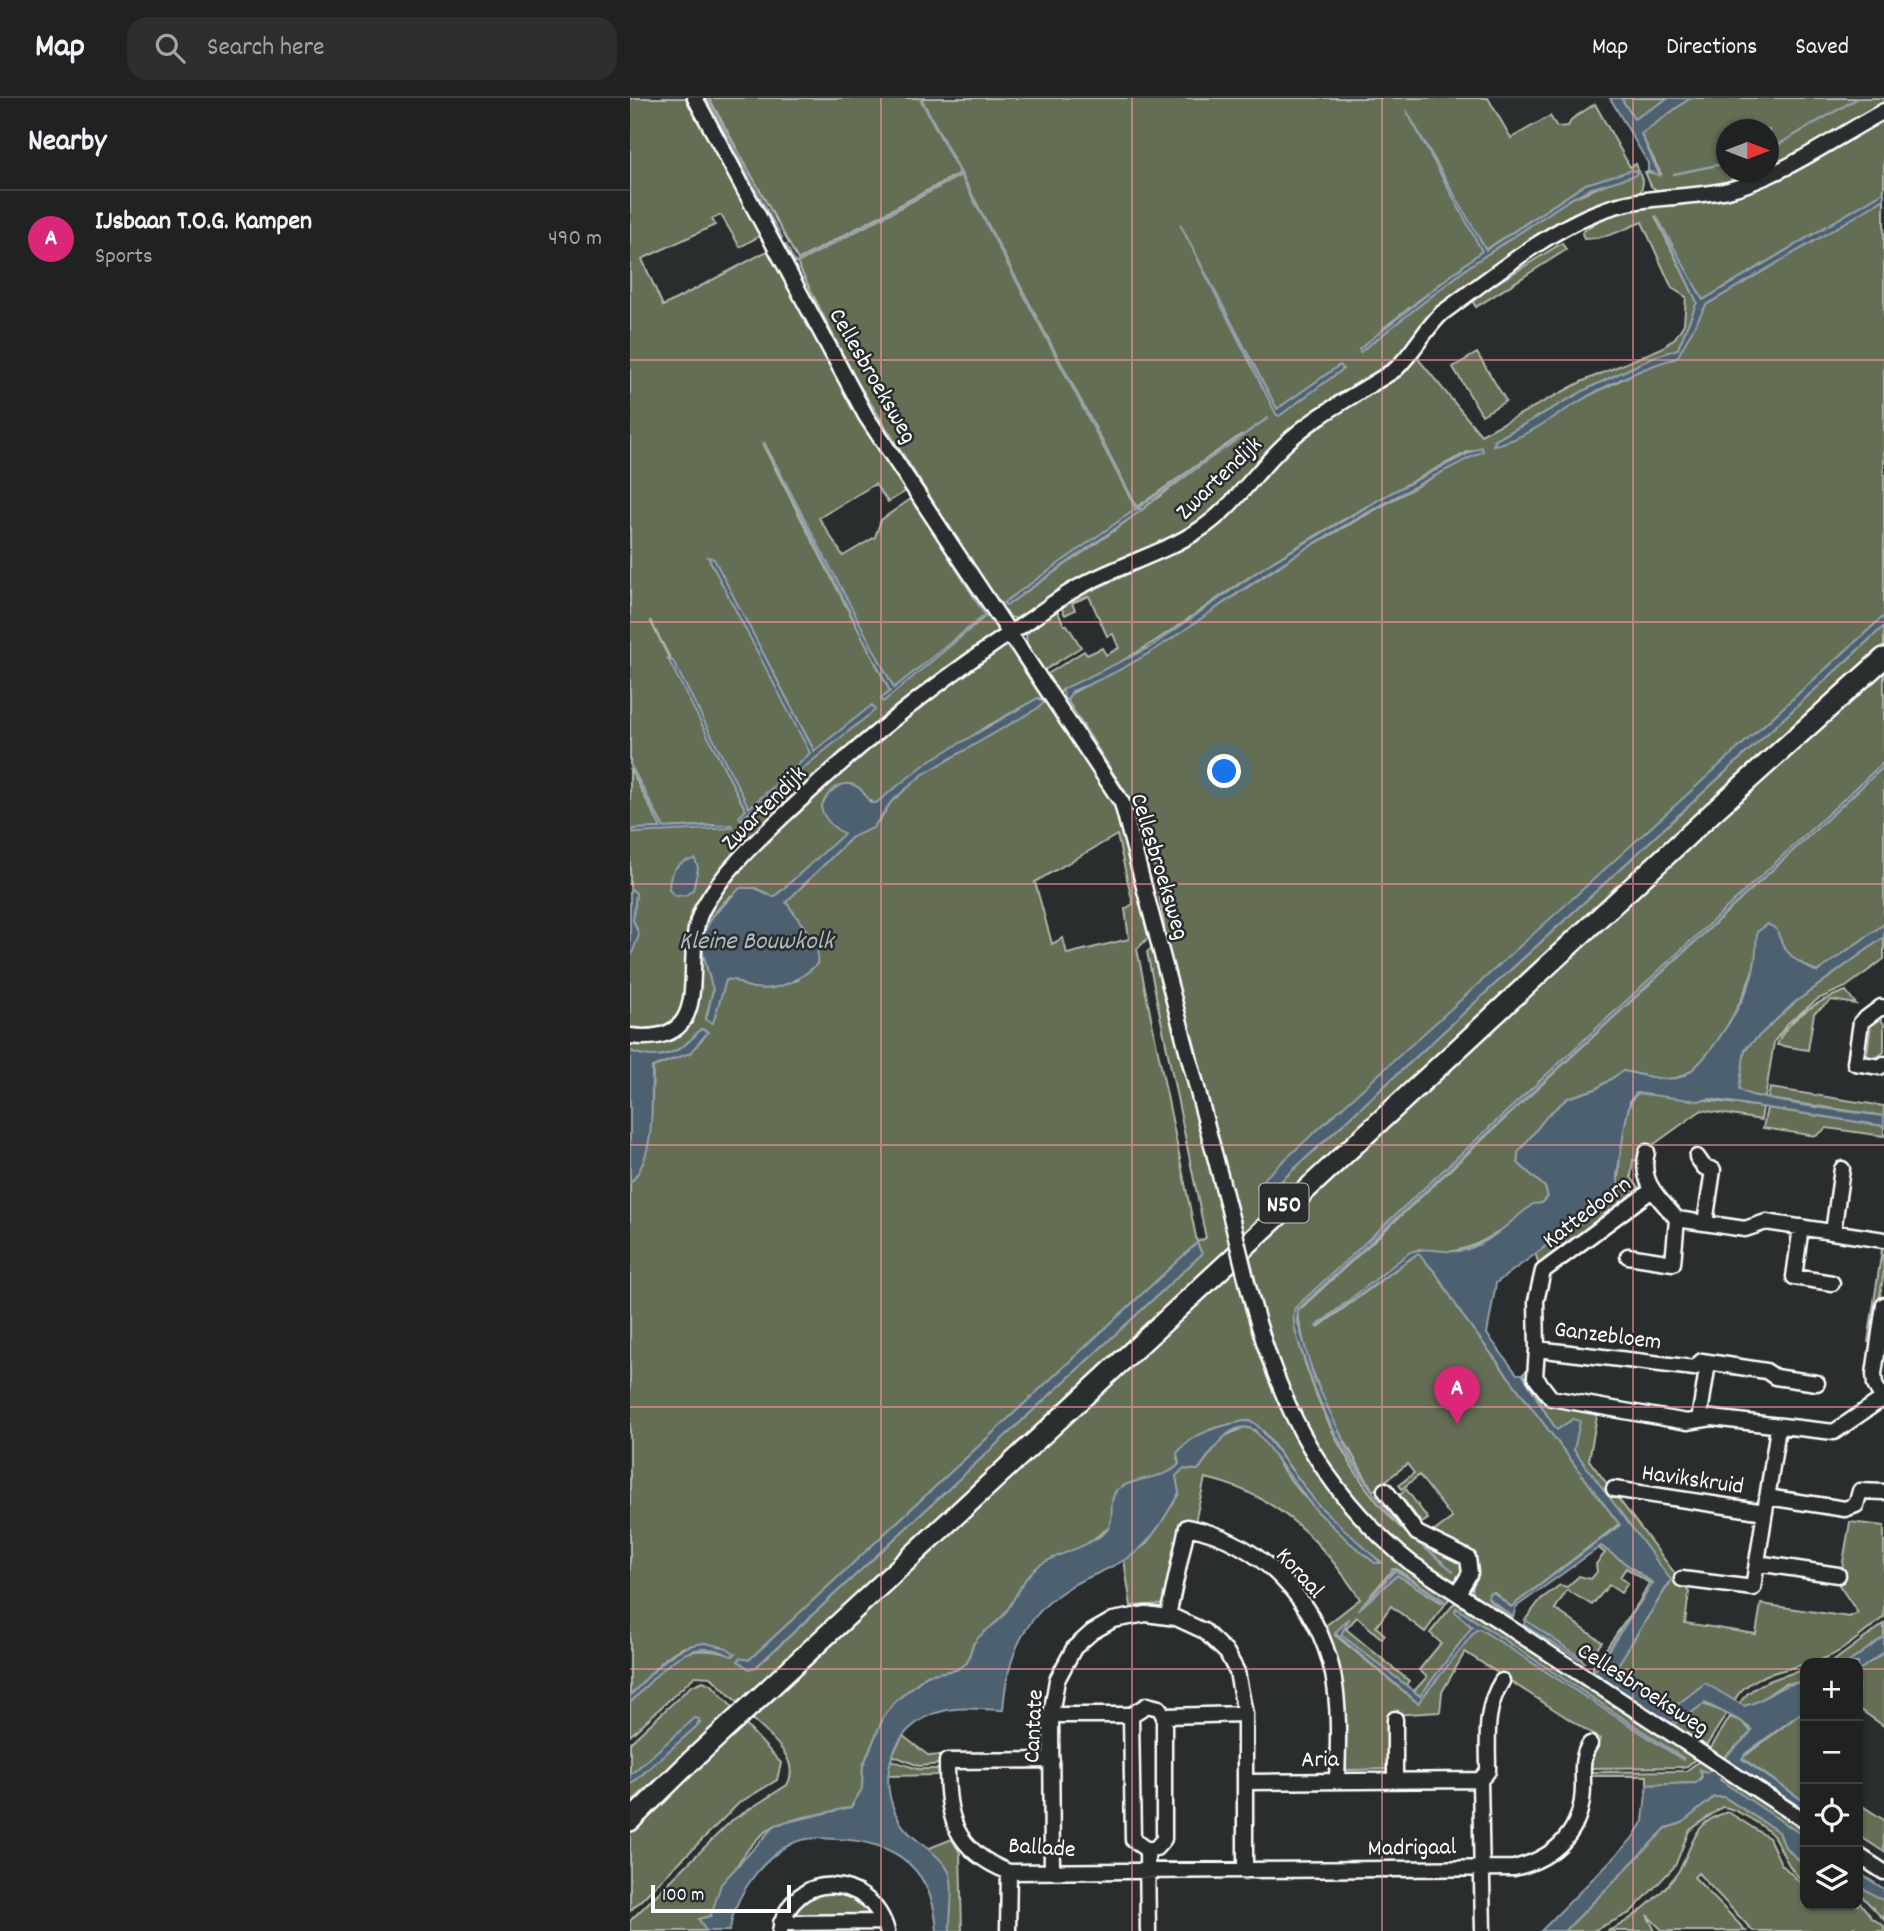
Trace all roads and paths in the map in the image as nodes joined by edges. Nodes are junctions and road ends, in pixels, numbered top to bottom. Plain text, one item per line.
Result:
1 (695, 98) edge
2 (1884, 111) edge
3 (1011, 632) junction
4 (1884, 651) edge
5 (1884, 658) edge
6 (1884, 1008) edge
7 (630, 1036) edge
8 (1884, 1064) edge
9 (1647, 1152) dead end
10 (1697, 1157) dead end
11 (1842, 1169) dead end
12 (1652, 1190) junction
13 (1677, 1219) junction
14 (1704, 1223) junction
15 (1801, 1227) junction
16 (1833, 1232) junction
17 (1884, 1240) edge
18 (1628, 1256) dead end
19 (1832, 1283) dead end
20 (1884, 1305) edge
21 (1537, 1349) junction
22 (1708, 1363) junction
23 (1880, 1365) edge
24 (1817, 1383) dead end
25 (1883, 1400) edge
26 (1699, 1420) junction
27 (1778, 1428) junction
28 (1614, 1489) dead end
29 (1384, 1490) dead end
30 (1884, 1492) edge
31 (1766, 1504) junction
32 (1757, 1563) junction
33 (1838, 1575) dead end
34 (1682, 1579) dead end
35 (1458, 1593) junction
36 (1168, 1616) junction
37 (1502, 1681) dead end
38 (1245, 1714) junction
39 (1051, 1715) junction
40 (1131, 1715) junction
41 (1164, 1716) junction
42 (1395, 1719) dead end
43 (1590, 1744) dead end
44 (1052, 1760) junction
45 (1395, 1780) junction
46 (1480, 1780) junction
47 (1337, 1781) junction
48 (1246, 1782) junction
49 (630, 1809) edge
50 (1800, 1818) edge
51 (630, 1821) edge
52 (1147, 1850) junction
53 (1863, 1858) edge
54 (1481, 1868) junction
55 (1245, 1871) junction
56 (1009, 1872) junction
57 (1052, 1872) junction
58 (1148, 1872) junction
59 (1884, 1872) edge
60 (886, 1926) edge
61 (780, 1927) edge
62 (1008, 1931) edge
63 (1148, 1931) edge
64 (1483, 1931) edge

1 - 3 street, Cellesbroeksweg
2 - 3 street, Zwartendijk
3 - 7 street, Zwartendijk
3 - 35 street, Cellesbroeksweg, bridge
4 - 49 highway, N50
5 - 51 highway, N50
6 - 8 street
9 - 12 street, Kattedoorn
10 - 14 street
11 - 16 street
12 - 13 street, Kattedoorn
12 - 21 street, Kattedoorn
13 - 14 street
13 - 18 street
14 - 15 street
15 - 16 street
15 - 19 street
16 - 17 street
20 - 23 street
21 - 22 street, Ganzebloem
21 - 26 street, Ganzebloem
22 - 24 street, Ganzebloem
22 - 26 street
23 - 25 street
25 - 27 street, Ganzebloem
26 - 27 street, Ganzebloem
27 - 31 street, Havikskruid
28 - 31 street, Havikskruid
29 - 35 street
30 - 31 street, Havikskruid
31 - 32 street, Havikskruid
32 - 33 street
32 - 34 street, Havikskruid
35 - 50 street, Cellesbroeksweg
36 - 38 street, Cantate
36 - 39 street, Cantate
36 - 47 street, Koraal
37 - 46 street
38 - 41 street
38 - 48 street, Cantate
39 - 40 street
39 - 44 street, Cantate
40 - 41 street
40 - 52 street
41 - 52 street
42 - 45 street
43 - 54 street, Madrigaal
44 - 56 street, Ballade
44 - 57 street, Cantate
45 - 46 street, Aria
45 - 47 street, Aria
46 - 54 street
47 - 48 street, Aria
48 - 55 street, Cantate
52 - 58 street
53 - 59 street
54 - 55 street, Madrigaal
54 - 64 street
55 - 58 street, Madrigaal
56 - 57 street, Ballade
56 - 62 street
57 - 58 street, Ballade
58 - 63 street
60 - 61 street
60 - 61 street

